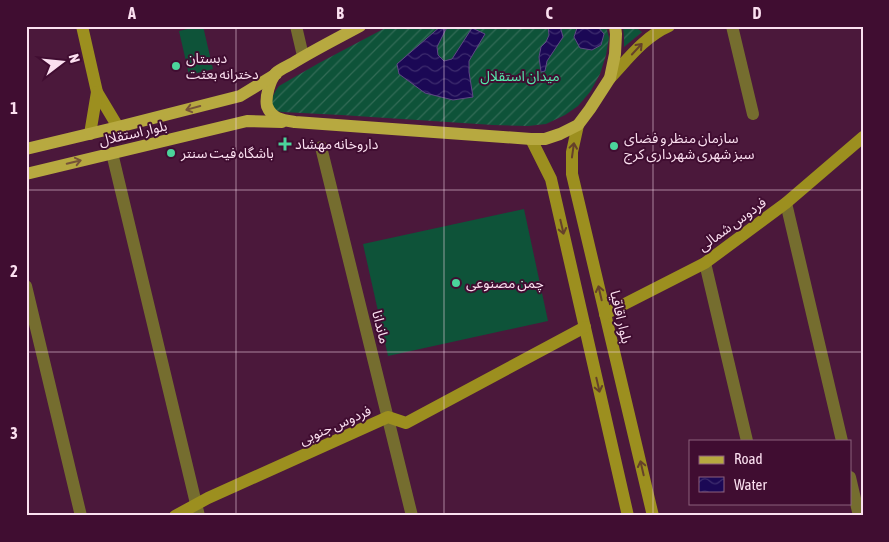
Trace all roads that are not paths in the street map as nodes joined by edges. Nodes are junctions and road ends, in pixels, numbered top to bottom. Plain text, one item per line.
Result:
1 (82, 26) edge
2 (296, 26) edge
3 (360, 26) edge
4 (615, 26) edge
5 (644, 26) edge
6 (669, 26) edge
7 (732, 26) edge
8 (656, 32) junction
9 (303, 56) junction
10 (276, 74) junction
11 (610, 78) junction
12 (97, 92) junction
13 (753, 114) dead end
14 (295, 122) junction
15 (578, 125) junction
16 (118, 127) junction
17 (90, 134) junction
18 (863, 136) edge
19 (531, 139) junction
20 (321, 146) dead end
21 (26, 149) edge
22 (112, 153) junction
23 (26, 174) edge
24 (786, 202) junction
25 (705, 263) junction
26 (26, 286) edge
27 (605, 314) junction
28 (585, 327) junction
29 (388, 417) junction
30 (747, 440) edge
31 (842, 440) edge
32 (852, 485) edge
33 (197, 510) edge
34 (81, 516) edge
35 (175, 516) edge
36 (412, 516) edge
37 (628, 516) edge
38 (653, 516) edge
39 (860, 516) edge

1 - 12 street
2 - 9 street
3 - 9 main road
4 - 11 main road
5 - 8 street
6 - 8 street
7 - 13 street
11 -> 8 street
9 - 10 main road
10 - 14 main road
10 -> 16 main road, بلوار استقلال
11 - 15 main road
12 - 16 street
12 - 17 street
14 - 19 main road
14 - 22 main road, بلوار استقلال
15 - 19 main road
27 -> 15 street, بلوار اقاقیا
16 - 17 main road, بلوار استقلال
17 - 21 main road, بلوار استقلال
18 - 24 street, فردوس شمالی
19 -> 28 street
20 - 29 street, ماندانا
23 -> 22 main road, بلوار استقلال
22 - 33 street
24 - 25 street, فردوس شمالی
24 - 31 street
25 - 27 street, فردوس شمالی
25 - 30 street
26 - 34 street
38 -> 27 street, بلوار اقاقیا
28 - 29 street, فردوس جنوبی
28 -> 37 street
29 - 33 street, فردوس جنوبی
29 - 36 street, ماندانا
32 - 39 street
33 - 35 street, فردوس جنوبی

